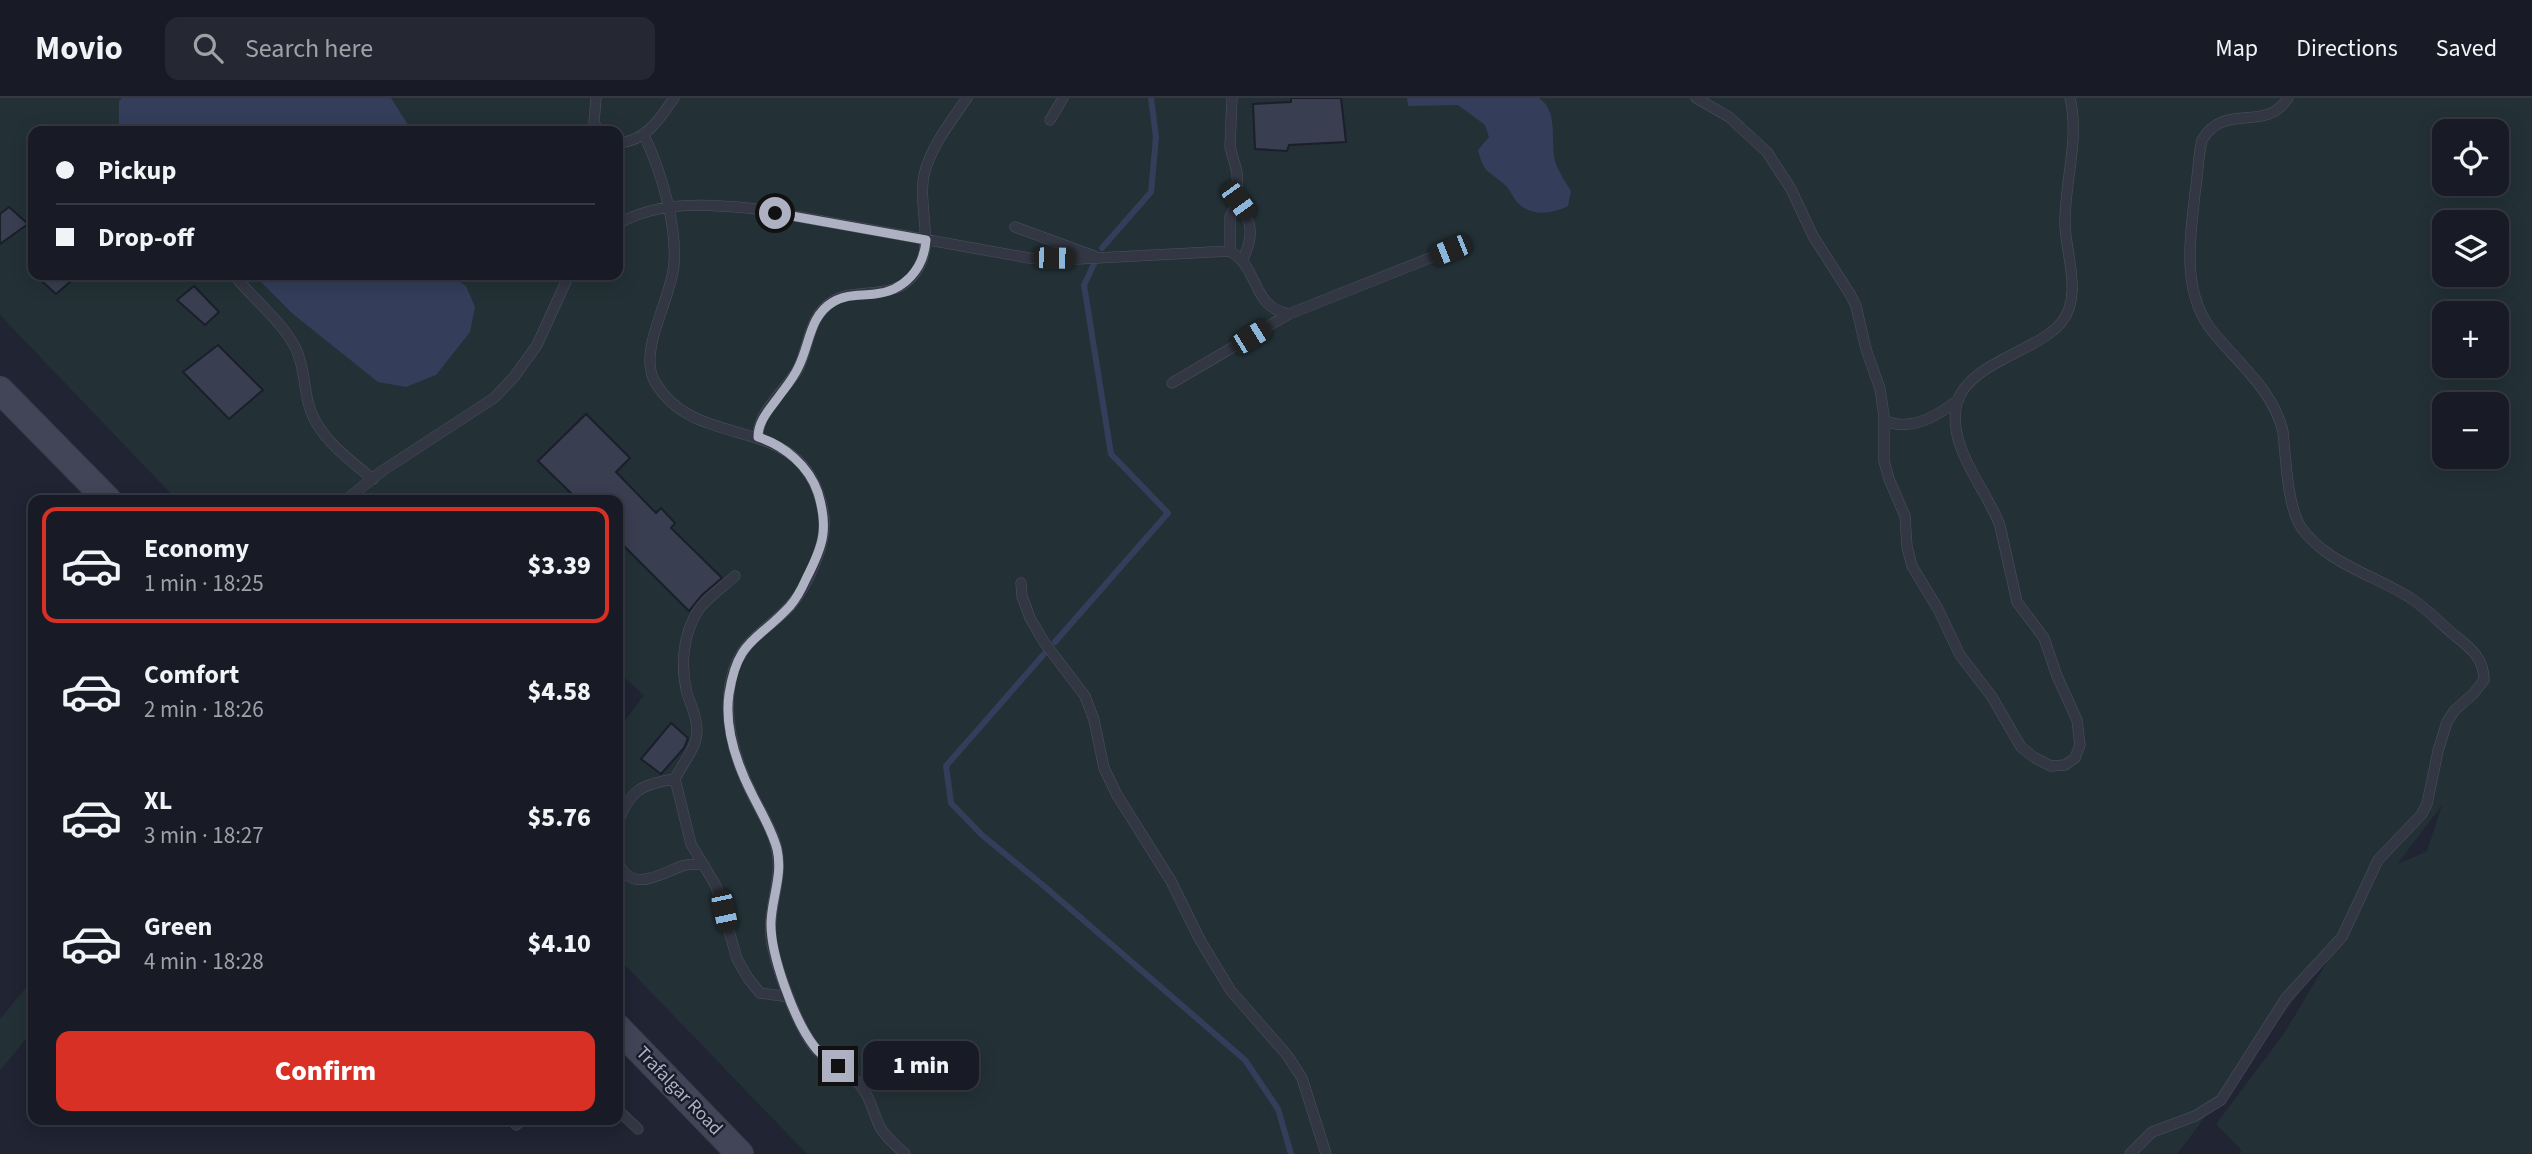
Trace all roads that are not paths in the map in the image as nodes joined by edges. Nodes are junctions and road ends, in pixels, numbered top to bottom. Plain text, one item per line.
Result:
1 (596, 98) edge
2 (674, 98) edge
3 (967, 98) edge
4 (1063, 98) edge
5 (1232, 98) edge
6 (1696, 98) edge
7 (2070, 98) edge
8 (2288, 98) edge
9 (1050, 120) dead end
10 (596, 126) edge
11 (644, 135) junction
12 (623, 142) edge
13 (1238, 201) junction
14 (667, 207) junction
15 (623, 222) edge
16 (1015, 226) dead end
17 (926, 240) junction
18 (1450, 250) dead end
19 (1230, 251) junction
20 (1098, 257) junction
21 (1242, 261) junction
22 (239, 280) edge
23 (567, 280) edge
24 (1289, 314) junction
25 (1172, 383) dead end
26 (0, 390) edge
27 (1959, 398) junction
28 (1884, 420) junction
29 (758, 437) junction
30 (373, 479) junction
31 (103, 495) edge
32 (352, 495) edge
33 (735, 576) dead end
34 (1021, 583) dead end
35 (676, 779) junction
36 (623, 812) edge
37 (704, 865) junction
38 (623, 870) edge
39 (789, 996) junction
40 (623, 1033) edge
41 (623, 1115) edge
42 (638, 1129) dead end
43 (740, 1154) edge
44 (905, 1154) edge
45 (1326, 1154) edge
46 (2130, 1154) edge

1 - 10 lane
2 - 11 lane
3 - 17 lane
4 - 9 lane
5 - 13 lane
6 - 28 lane
7 - 27 lane
8 - 46 lane
11 - 12 lane
11 - 14 lane
13 - 19 lane
13 - 21 lane
14 - 15 lane
14 - 17 lane
14 - 29 lane
16 - 20 lane
17 - 20 lane
17 - 29 lane
18 - 24 lane
19 - 20 lane
19 - 21 lane
21 - 24 lane
22 - 30 lane
23 - 30 lane
24 - 25 lane
26 - 31 main road
27 - 28 lane
27 - 28 lane
29 - 39 lane
30 - 32 lane
33 - 35 lane
34 - 45 lane
35 - 36 lane
35 - 37 lane
37 - 38 lane
37 - 39 lane
39 - 44 lane
40 - 43 main road, Trafalgar Road
41 - 42 lane

